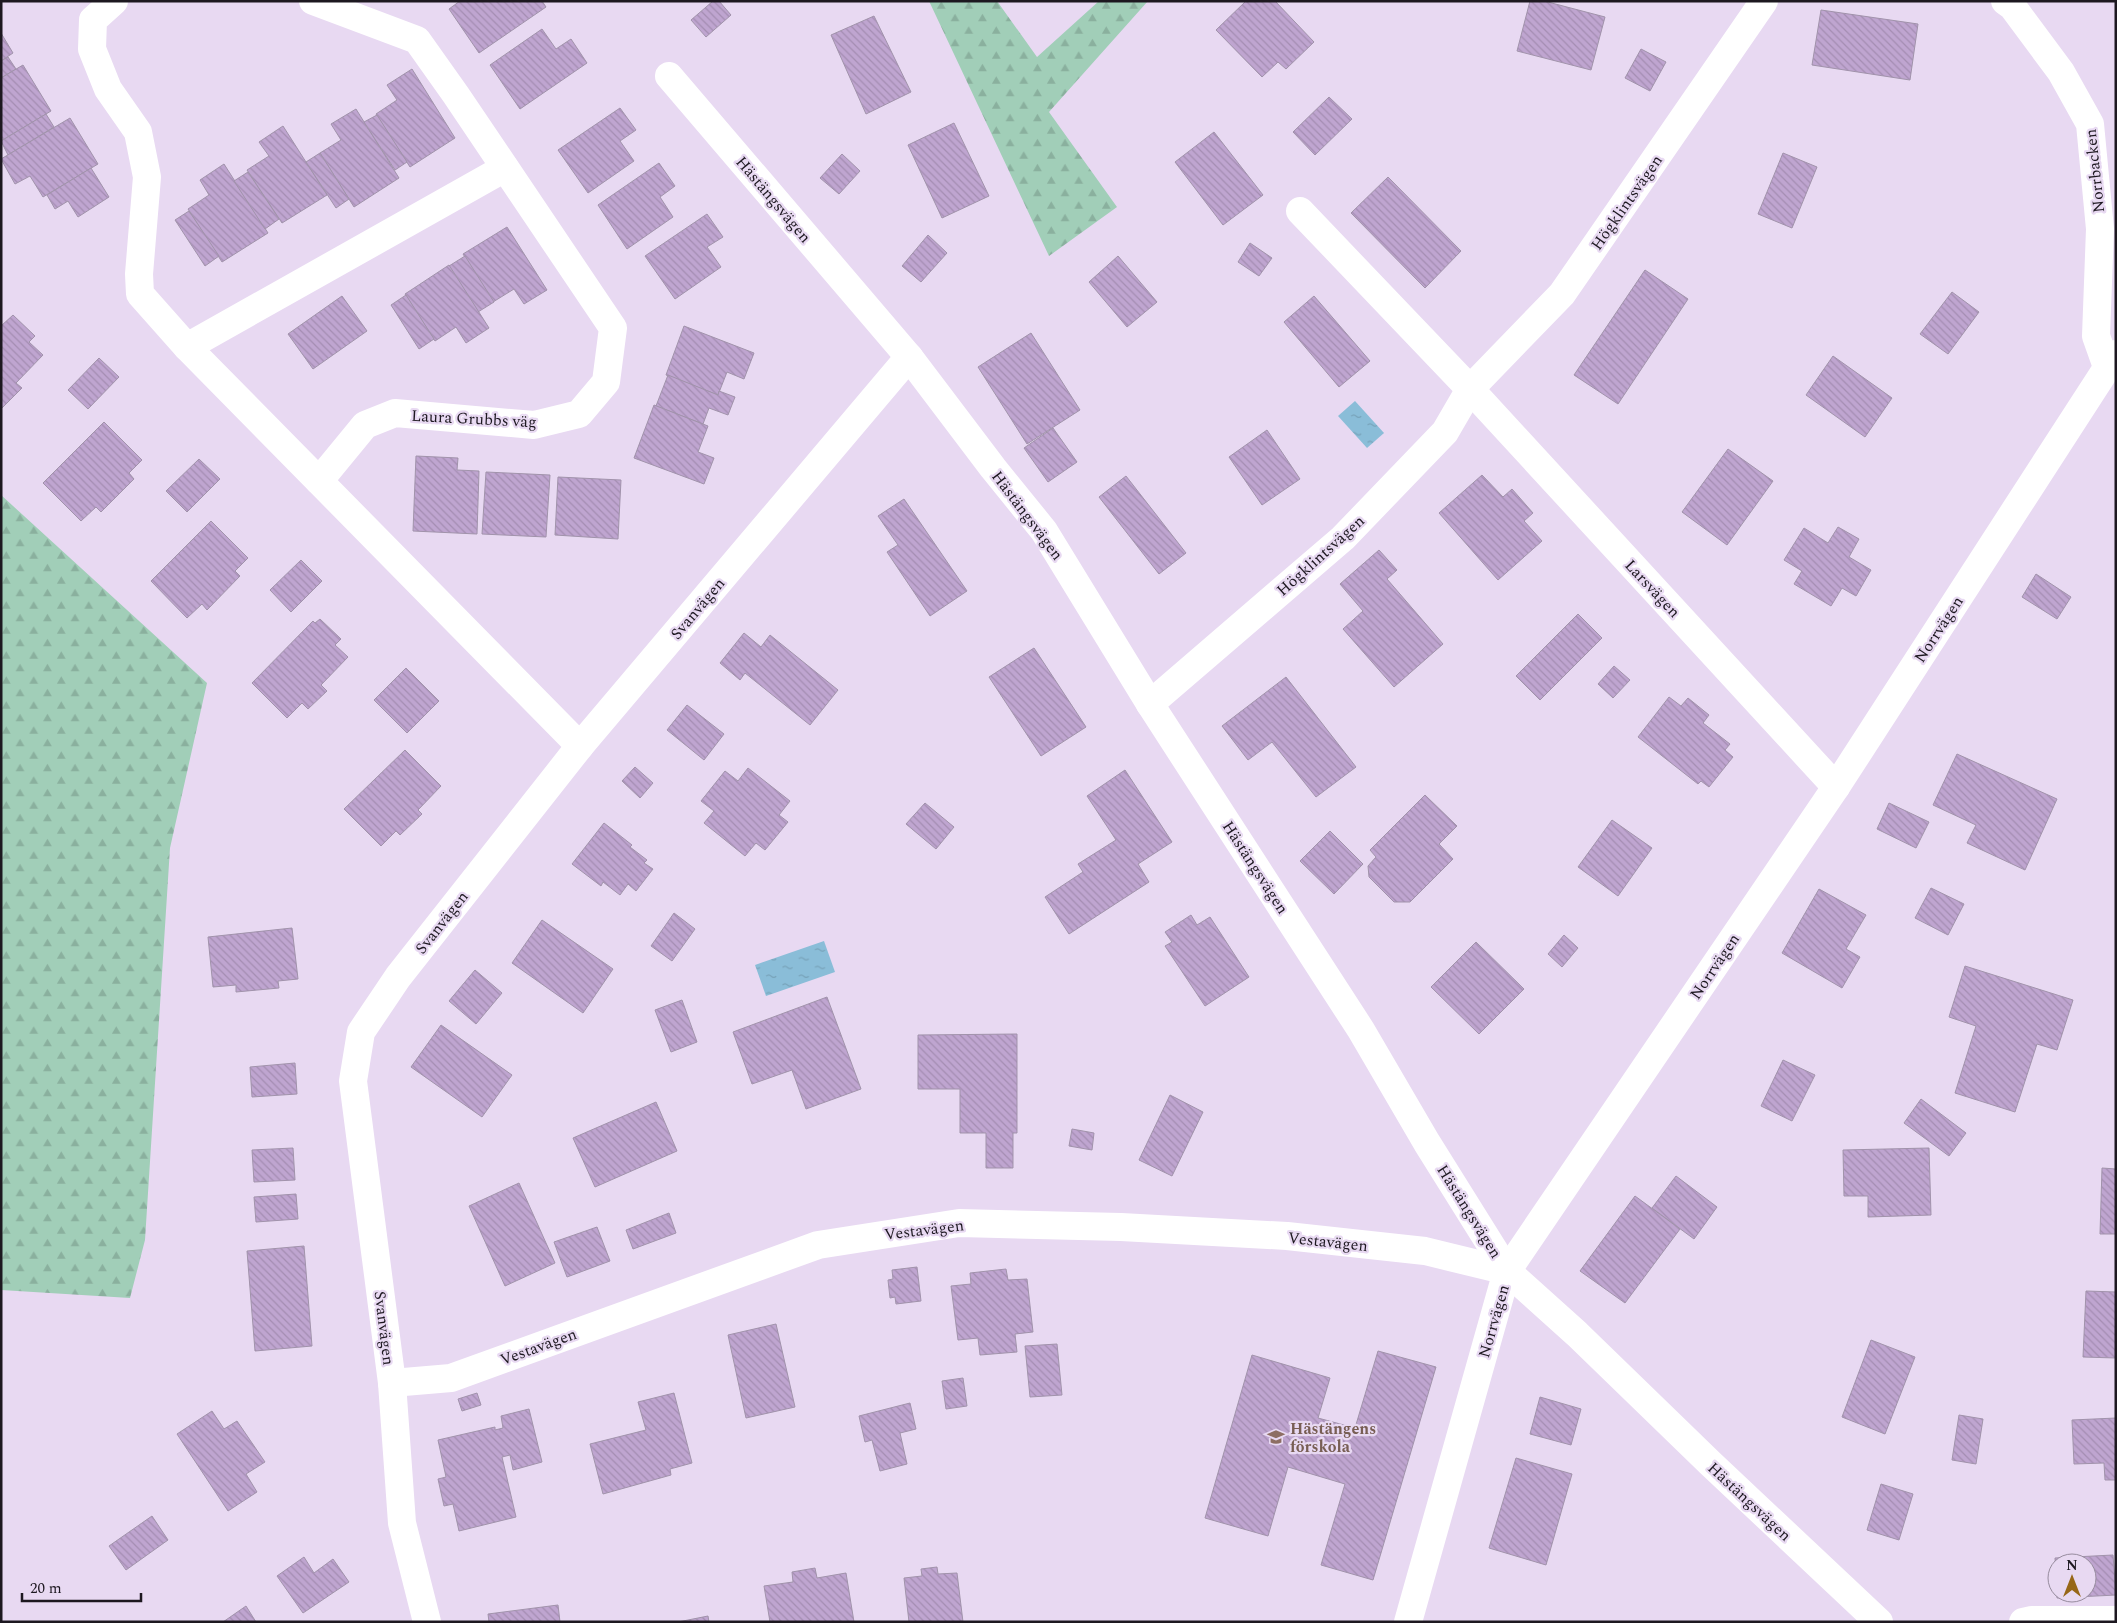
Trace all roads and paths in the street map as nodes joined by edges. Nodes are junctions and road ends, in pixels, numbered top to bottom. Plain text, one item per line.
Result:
1 (114, 1) edge
2 (313, 1) edge
3 (1764, 1) edge
4 (2005, 1) edge
5 (669, 76) dead end
6 (505, 168) junction
7 (1300, 211) dead end
8 (187, 347) junction
9 (909, 357) junction
10 (2111, 360) edge
11 (1470, 388) junction
12 (319, 481) junction
13 (1150, 704) junction
14 (580, 746) junction
15 (1836, 787) junction
16 (1507, 1270) junction
17 (392, 1383) junction
18 (2116, 1620) edge
19 (427, 1622) edge
20 (1408, 1622) edge
21 (1879, 1622) edge
22 (2023, 1622) edge

1 - 8 street
2 - 6 street, Laura Grubbs väg
3 - 11 street, Högklintsvägen
4 - 10 street, Norrbacken
5 - 9 street, Hästängsvägen
6 - 8 street
6 - 12 street, Laura Grubbs väg
7 - 11 street
8 - 12 street
9 - 13 street, Hästängsvägen
9 - 14 street, Svanvägen
10 - 15 street, Norrvägen
11 - 13 street, Högklintsvägen
11 - 15 street, Larsvägen
12 - 14 street
13 - 16 street, Hästängsvägen
14 - 17 street, Svanvägen
15 - 16 street, Norrvägen
16 - 17 street, Vestavägen
16 - 20 street, Norrvägen
16 - 21 street, Hästängsvägen
17 - 19 street, Svanvägen
18 - 22 street

